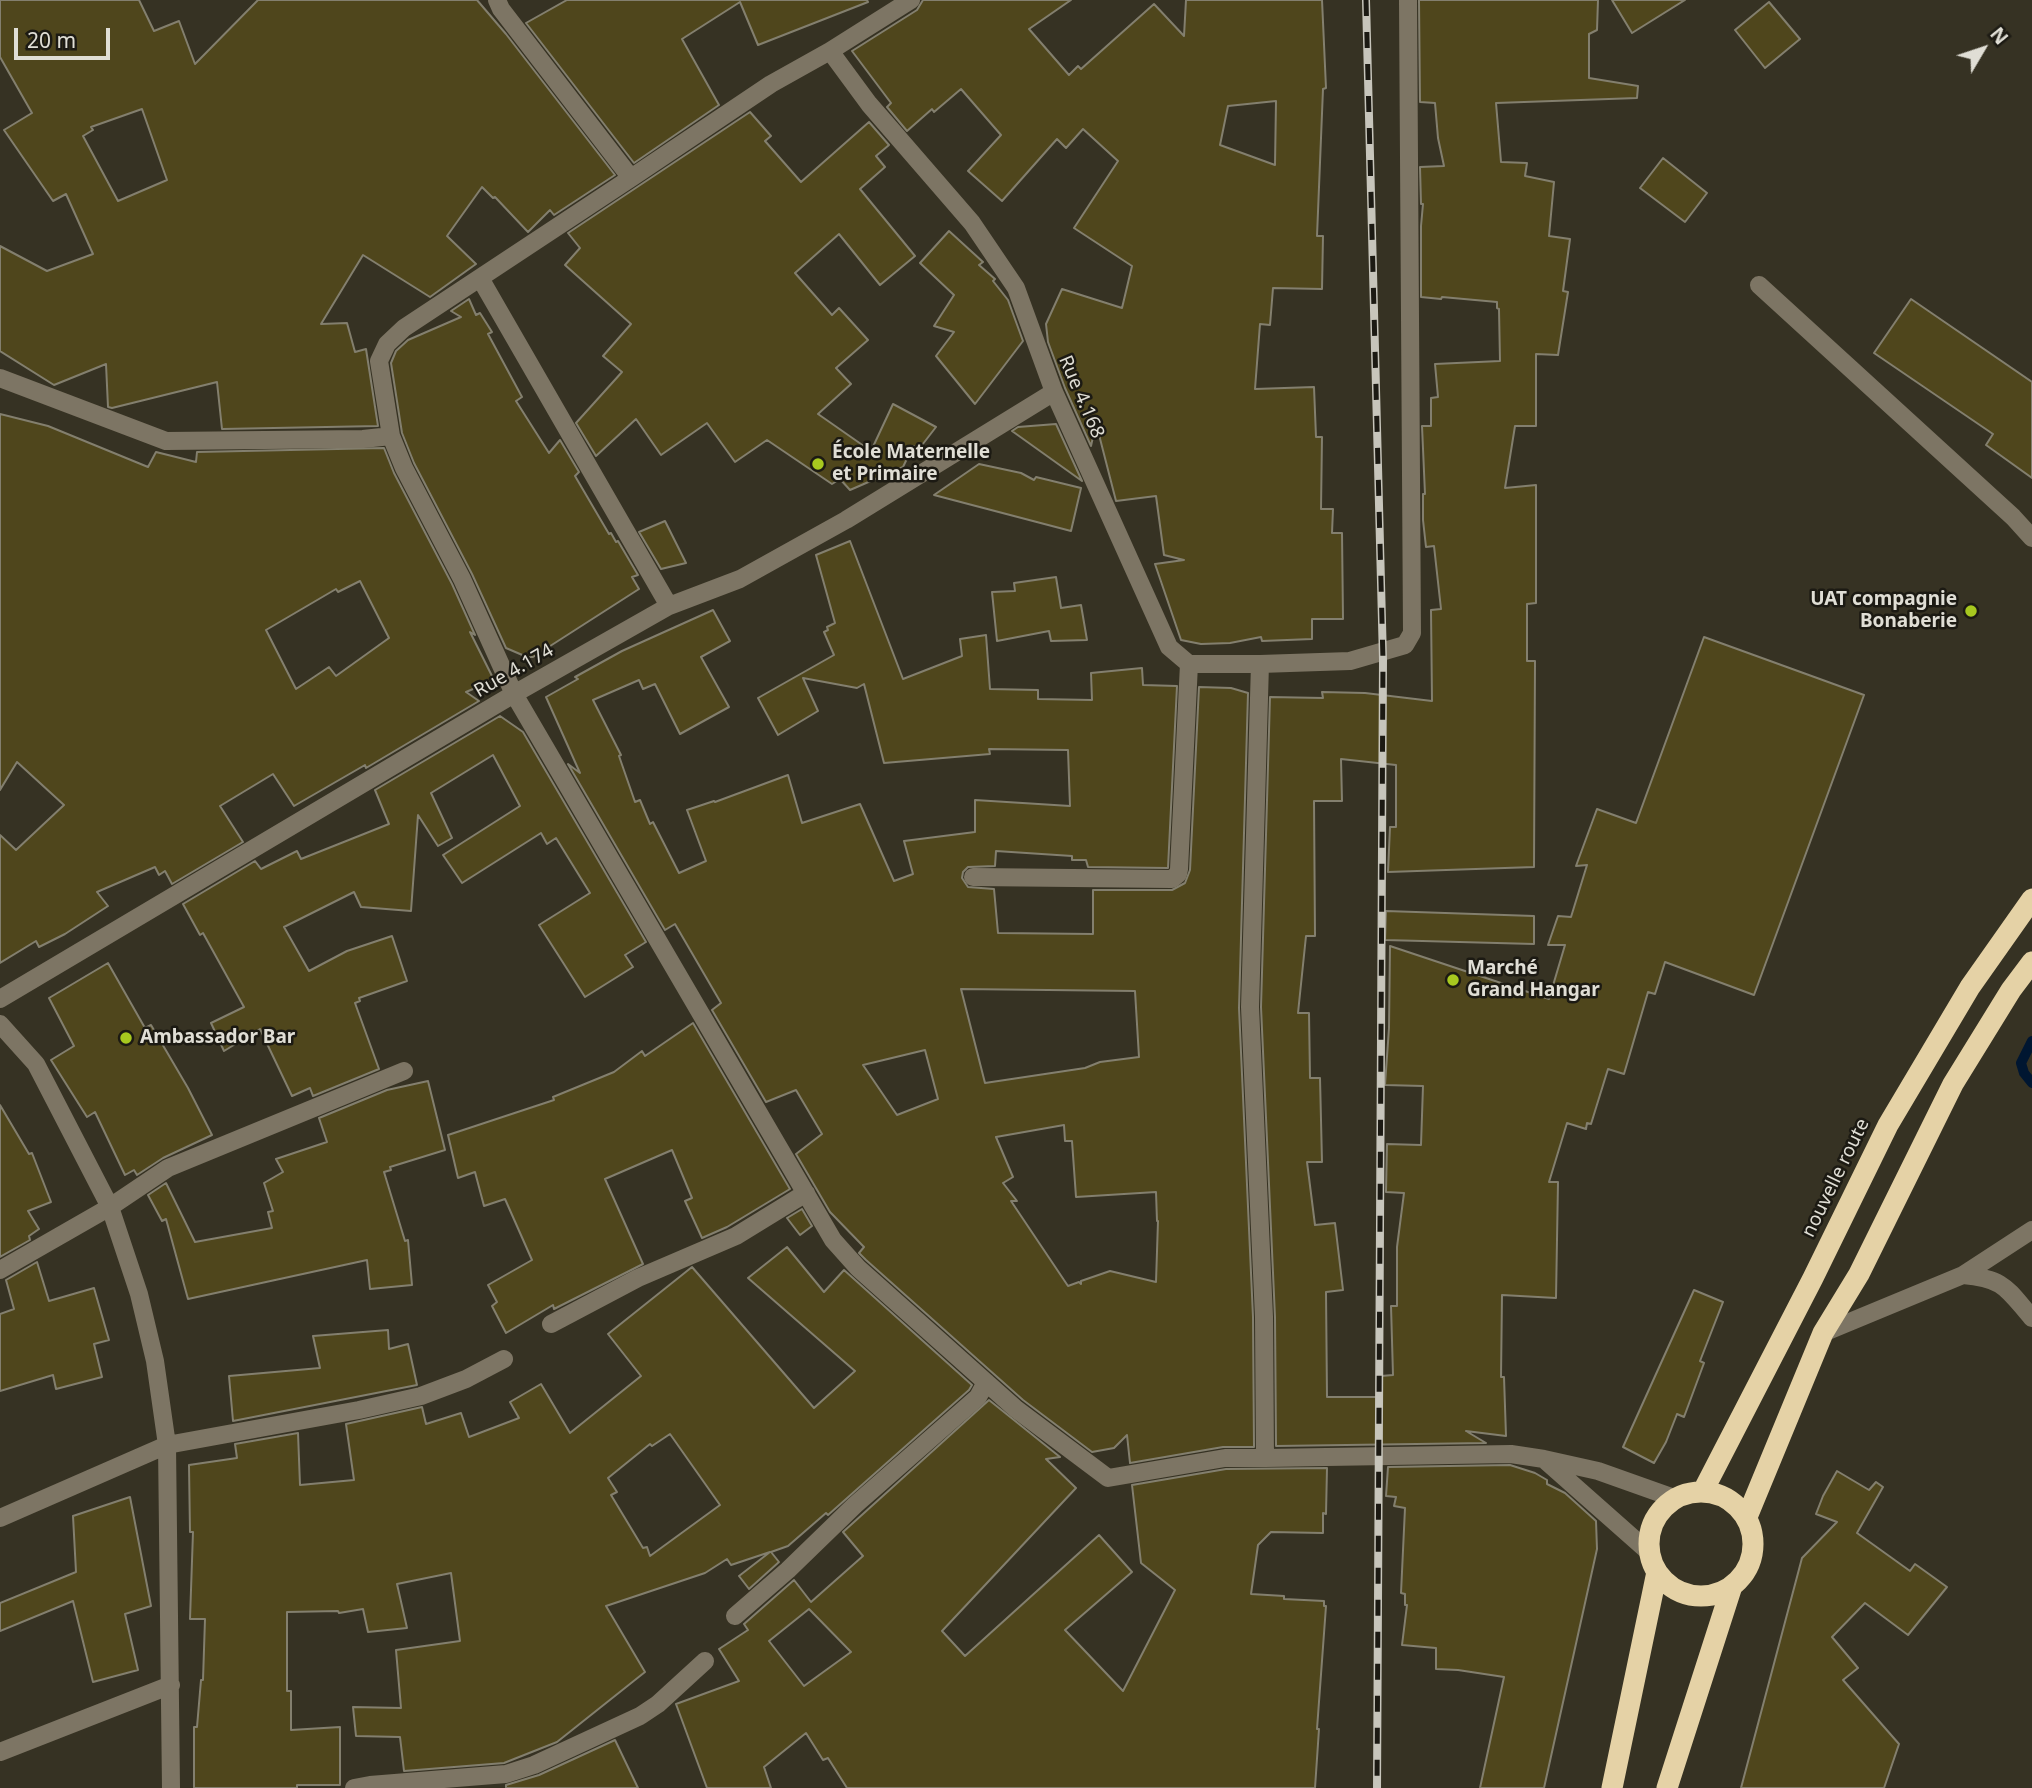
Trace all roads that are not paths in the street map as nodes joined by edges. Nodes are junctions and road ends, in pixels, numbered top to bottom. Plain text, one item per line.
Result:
1 (497, 0) edge
2 (911, 0) edge
3 (1408, 0) edge
4 (830, 51) junction
5 (631, 178) junction
6 (480, 278) junction
7 (1759, 285) dead end
8 (0, 378) edge
9 (1054, 391) junction
10 (391, 436) junction
11 (2032, 538) edge
12 (669, 606) junction
13 (1189, 664) junction
14 (1260, 664) junction
15 (514, 694) junction
16 (973, 877) dead end
17 (2032, 899) edge
18 (2032, 962) edge
19 (0, 999) edge
20 (0, 1024) edge
21 (404, 1070) dead end
22 (806, 1193) junction
23 (110, 1207) junction
24 (2032, 1230) edge
25 (0, 1270) edge
26 (1963, 1275) junction
27 (2032, 1318) edge
28 (551, 1324) dead end
29 (1824, 1332) junction
30 (504, 1359) dead end
31 (986, 1382) junction
32 (167, 1445) junction
33 (1265, 1458) junction
34 (1544, 1459) junction
35 (1703, 1491) junction
36 (1674, 1498) junction
37 (1747, 1517) junction
38 (0, 1518) edge
39 (1653, 1562) junction
40 (1732, 1587) junction
41 (735, 1616) dead end
42 (705, 1661) dead end
43 (171, 1685) junction
44 (0, 1752) edge
45 (171, 1788) edge
46 (354, 1788) edge
47 (1612, 1788) edge
48 (1667, 1788) edge

1 - 5 street
2 - 4 street
3 - 14 street
4 - 5 street
4 - 9 street, Rue 4.168
5 - 6 street
6 - 10 street
6 - 12 street
7 - 11 street
8 - 10 street
9 - 12 street, Rue 4.174
9 - 13 street, Rue 4.168
10 - 15 street
12 - 15 street, Rue 4.174
13 - 14 street
13 - 16 street
14 - 33 street
15 - 19 street, Rue 4.174
15 - 22 street
17 - 35 highway, nouvelle route
18 - 29 highway
20 - 23 street
21 - 23 street
22 - 28 street
22 - 31 street
23 - 25 street
23 - 32 street
24 - 26 street
26 - 27 street
26 - 29 street
29 - 37 highway
30 - 32 street
31 - 33 street
31 - 41 street
32 - 38 street
32 - 43 street
33 - 34 street
34 - 36 street
34 - 39 street
35 - 36 highway
35 - 37 highway
36 - 39 highway
37 - 40 highway
39 - 40 highway
39 - 47 highway
40 - 48 highway
42 - 46 street
43 - 44 street
43 - 45 street

